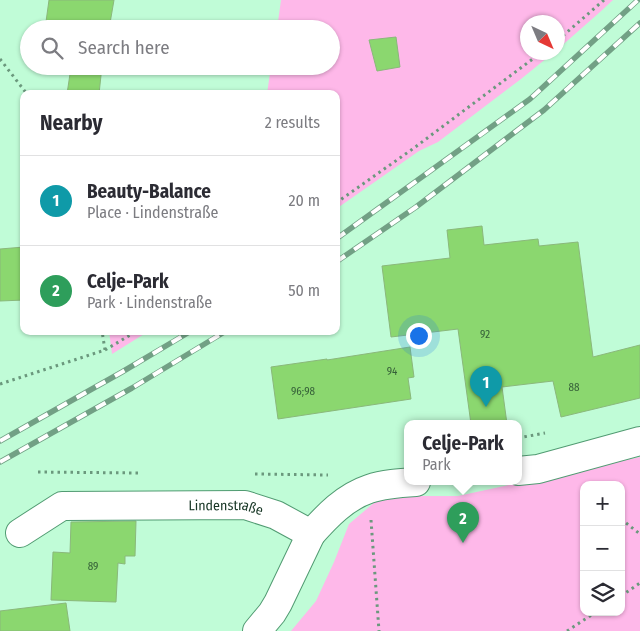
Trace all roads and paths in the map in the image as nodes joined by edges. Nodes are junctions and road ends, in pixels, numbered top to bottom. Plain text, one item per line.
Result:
1 (604, 0) edge
2 (600, 2) edge
3 (565, 34) edge
4 (0, 59) edge
5 (531, 60) edge
6 (24, 90) edge
7 (340, 200) edge
8 (103, 335) edge
9 (131, 335) edge
10 (105, 350) junction
11 (0, 384) edge
12 (640, 441) edge
13 (522, 470) edge
14 (404, 483) edge
15 (368, 489) junction
16 (625, 522) edge
17 (20, 533) dead end
18 (311, 534) junction
19 (640, 534) edge
20 (640, 583) edge
21 (625, 593) edge
22 (590, 616) edge
23 (257, 631) edge
24 (378, 631) edge
25 (567, 631) edge

1 - 2 path
2 - 3 path
4 - 6 path
5 - 7 path
8 - 10 path
9 - 10 path
10 - 11 path
12 - 13 street
14 - 15 street
15 - 18 street
15 - 24 path
16 - 19 path
17 - 18 street, Lindenstraße
18 - 23 street
20 - 21 path
22 - 25 path

